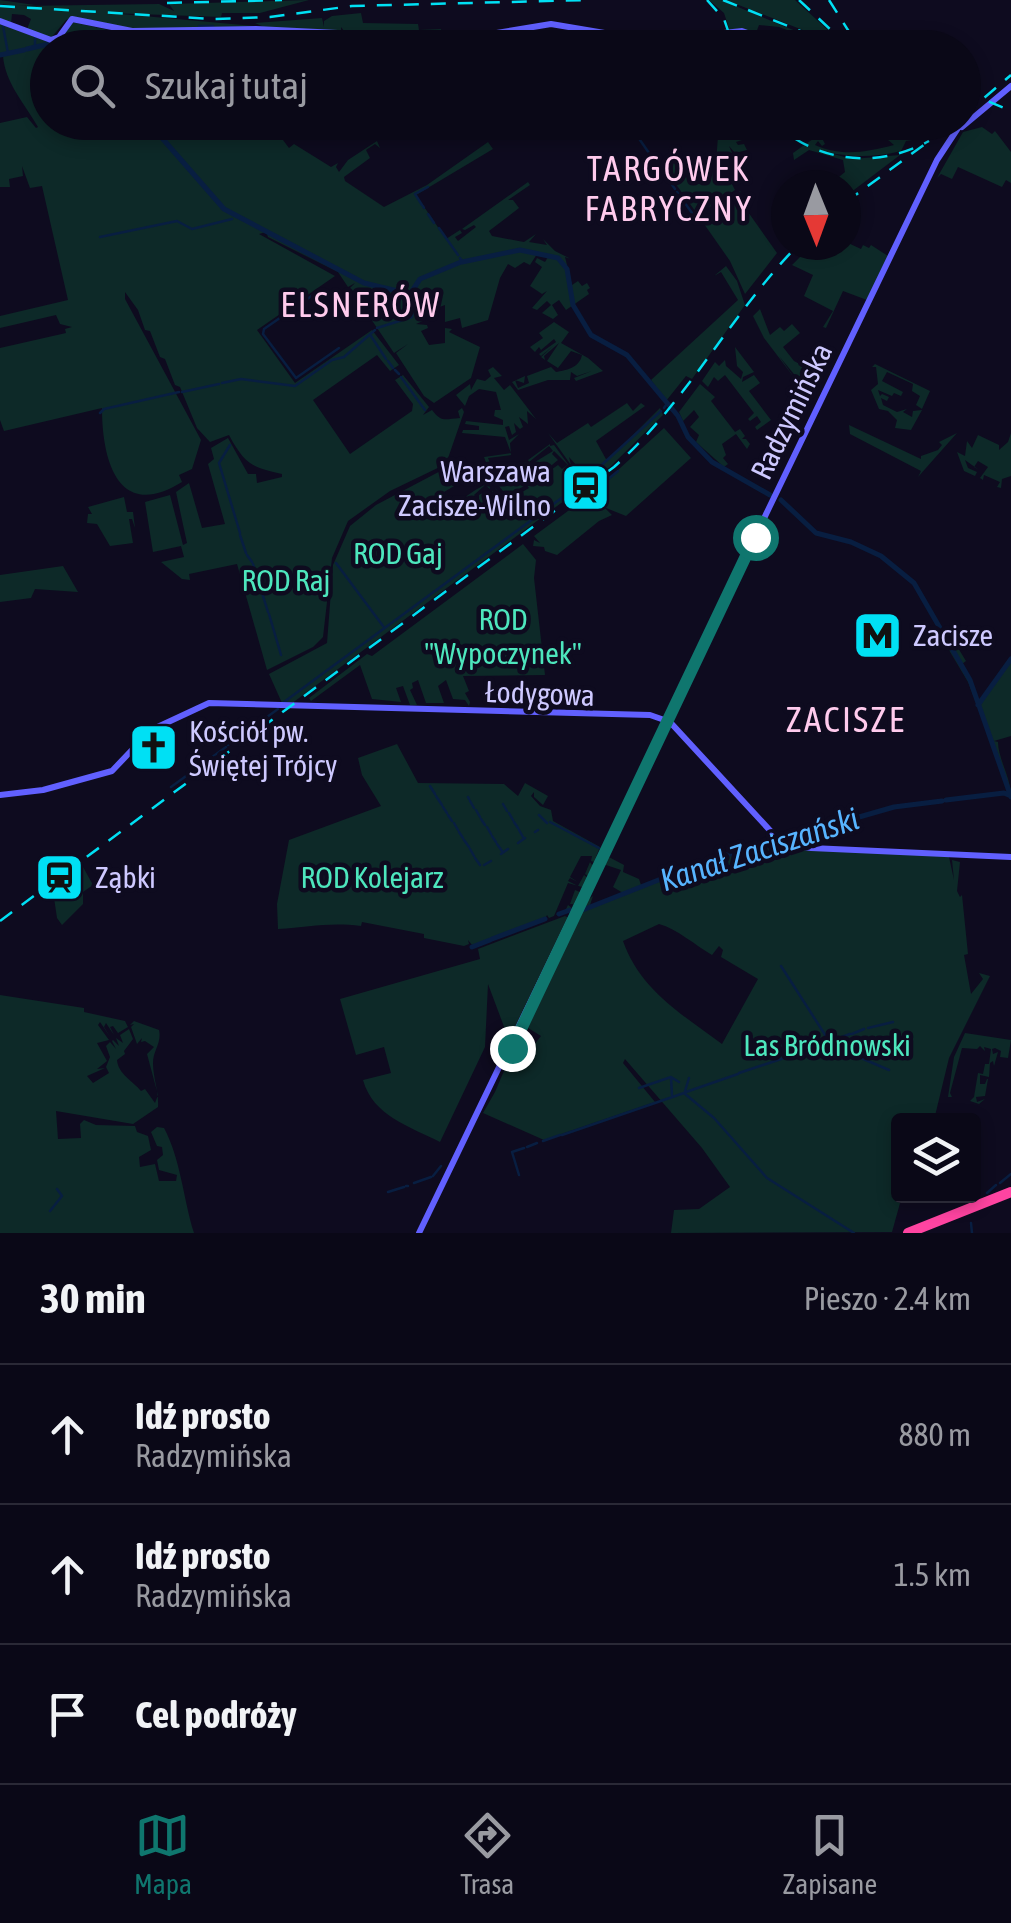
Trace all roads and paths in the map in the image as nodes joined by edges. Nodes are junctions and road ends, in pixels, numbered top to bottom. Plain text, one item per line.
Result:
1 (0, 22) edge
2 (63, 30) edge
3 (126, 30) edge
4 (194, 30) edge
5 (276, 30) edge
6 (516, 30) edge
7 (591, 30) edge
8 (30, 33) edge
9 (1011, 84) edge
10 (981, 105) edge
11 (951, 140) edge
12 (668, 722) junction
13 (0, 794) edge
14 (1009, 857) edge
15 (1010, 1192) edge
16 (420, 1233) edge
17 (908, 1233) edge
18 (920, 1233) edge

1 - 8 main road
2 - 3 main road
4 - 5 main road
6 - 7 main road
9 - 10 main road, Radzymińska
11 - 12 main road, Radzymińska
12 - 13 main road, Łodygowa
12 - 14 main road
12 - 16 main road, Radzymińska
12 - 16 main road, Radzymińska
15 - 17 highway
15 - 18 highway

